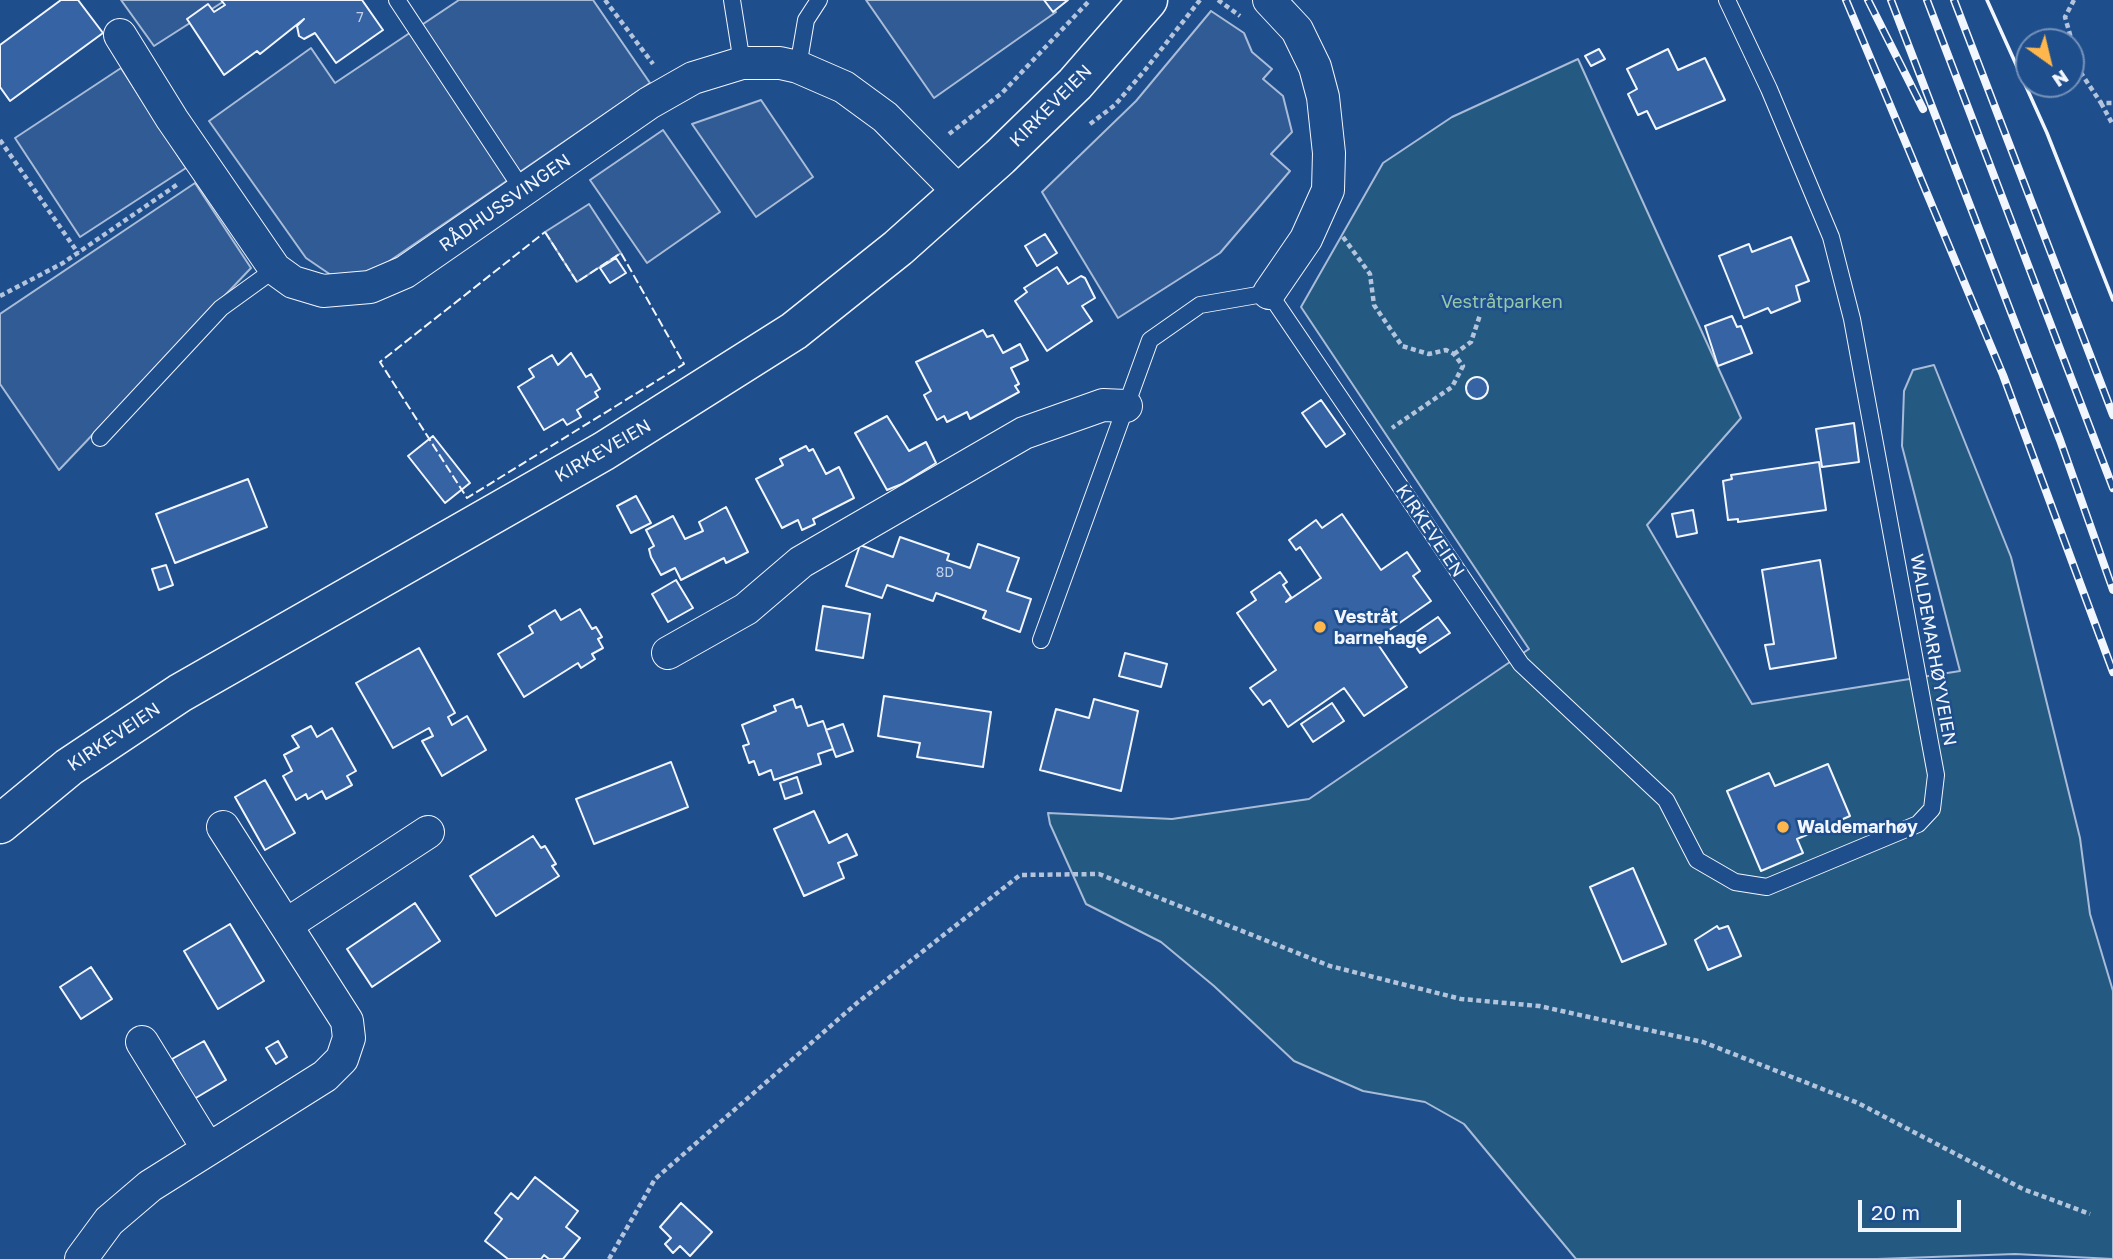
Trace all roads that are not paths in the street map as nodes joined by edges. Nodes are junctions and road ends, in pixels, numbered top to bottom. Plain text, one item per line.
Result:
1 (397, 0) edge
2 (732, 0) edge
3 (819, 0) edge
4 (1148, 0) edge
5 (1727, 0) edge
6 (1260, 12) edge
7 (120, 35) dead end
8 (742, 63) junction
9 (798, 67) junction
10 (524, 192) junction
11 (960, 193) junction
12 (275, 269) junction
13 (1269, 293) junction
14 (1126, 406) junction
15 (100, 438) dead end
16 (1041, 640) dead end
17 (668, 653) dead end
18 (1521, 664) joint
19 (0, 824) edge
20 (223, 827) dead end
21 (428, 832) dead end
22 (286, 925) junction
23 (142, 1042) dead end
24 (208, 1149) junction
25 (80, 1259) edge

1 - 10 lane
2 - 8 lane
3 - 9 lane
4 - 11 main road, KIRKEVEIEN
5 - 18 lane, WALDEMARHØYVEIEN
6 - 13 street
7 - 12 street, RÅDHUSSVINGEN
8 - 9 street, RÅDHUSSVINGEN
8 - 10 street, RÅDHUSSVINGEN
9 - 11 street, RÅDHUSSVINGEN
10 - 12 street, RÅDHUSSVINGEN
11 - 19 main road, KIRKEVEIEN
12 - 15 lane
13 - 14 lane
13 - 18 lane, KIRKEVEIEN
14 - 16 lane
14 - 17 street
20 - 22 street
21 - 22 street
22 - 24 street
23 - 24 street
24 - 25 street

